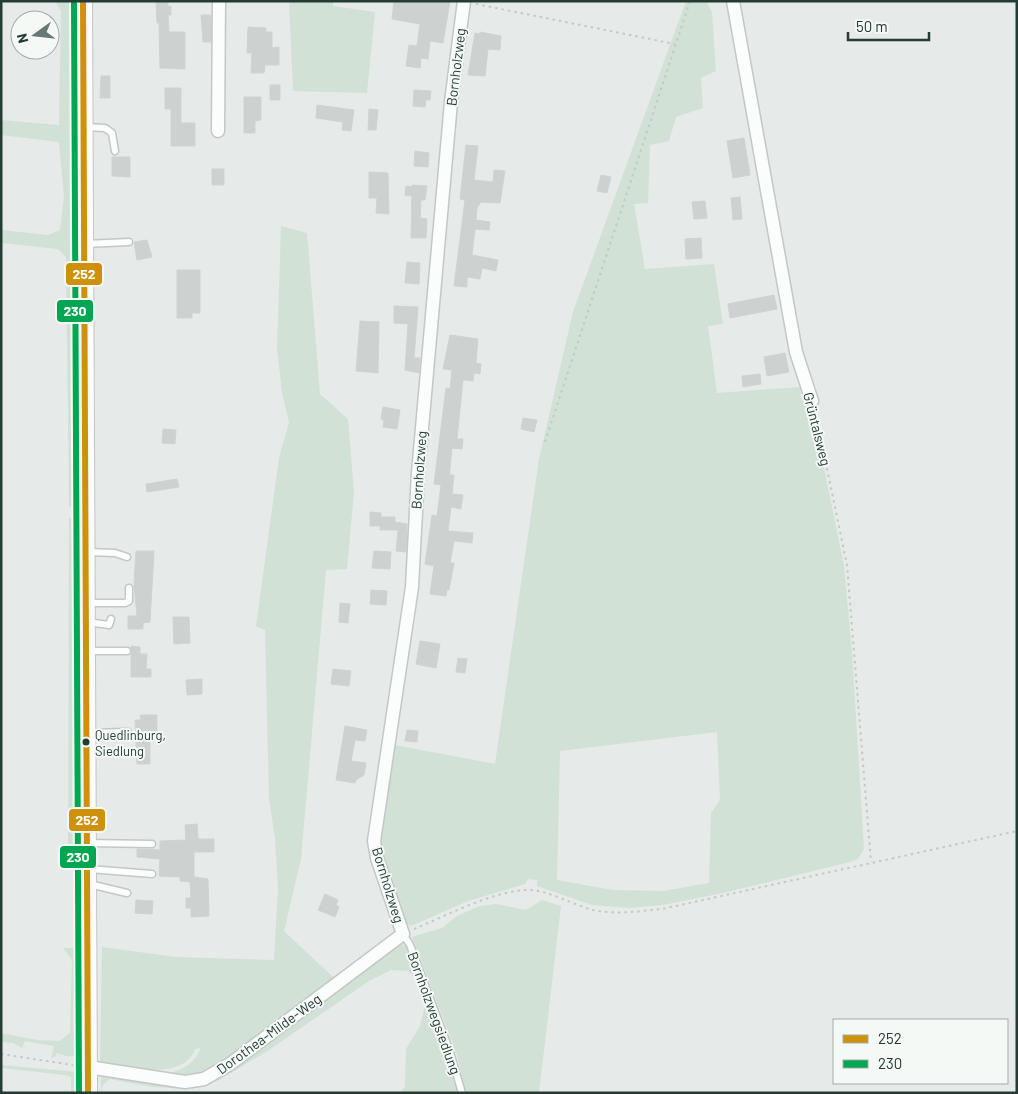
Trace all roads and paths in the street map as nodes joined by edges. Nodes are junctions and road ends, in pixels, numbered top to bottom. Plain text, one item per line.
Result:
1 (83, 1) edge
2 (219, 1) edge
3 (690, 1) edge
4 (733, 1) edge
5 (464, 2) edge
6 (675, 44) junction
7 (83, 127) junction
8 (218, 132) dead end
9 (115, 151) dead end
10 (129, 242) dead end
11 (84, 244) junction
12 (812, 401) joint
13 (545, 442) dead end
14 (86, 552) junction
15 (127, 557) dead end
16 (129, 588) dead end
17 (86, 603) junction
18 (111, 619) dead end
19 (86, 622) junction
20 (86, 650) junction
21 (127, 651) dead end
22 (128, 732) dead end
23 (87, 733) junction
24 (1017, 831) edge
25 (87, 843) junction
26 (152, 844) dead end
27 (871, 862) junction
28 (152, 874) dead end
29 (87, 876) junction
30 (127, 893) dead end
31 (403, 934) junction
32 (1, 1054) edge
33 (88, 1068) junction
34 (88, 1093) edge
35 (462, 1093) edge

1 - 7 main road
2 - 8 street
3 - 6 path
4 - 12 street, Grüntalsweg
5 - 6 path
5 - 31 street, Bornholzweg
6 - 13 path
7 - 9 lane
7 - 11 main road
10 - 11 lane
11 - 14 main road
12 - 27 path, Grüntalsweg
14 - 15 lane
14 - 17 main road
16 - 17 lane
17 - 19 main road
18 - 19 lane
19 - 20 main road
20 - 21 lane
20 - 23 main road
22 - 23 lane
23 - 25 main road
24 - 27 path
25 - 26 lane
25 - 29 main road
27 - 31 path
28 - 29 lane
29 - 30 lane
29 - 33 main road
31 - 33 street, Dorothea-Milde-Weg
31 - 35 lane, Bornholzwegsiedlung
32 - 33 path
33 - 34 main road

